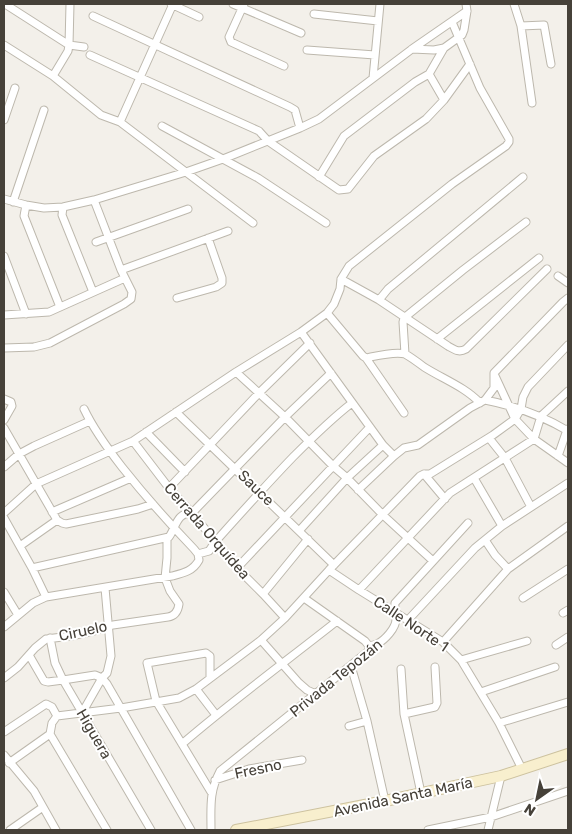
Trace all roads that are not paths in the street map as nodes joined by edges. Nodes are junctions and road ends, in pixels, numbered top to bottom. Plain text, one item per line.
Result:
1 (5, 4) edge
2 (70, 4) edge
3 (172, 4) edge
4 (233, 4) edge
5 (380, 4) edge
6 (514, 4) edge
7 (243, 6) edge
8 (466, 7) edge
9 (314, 14) dead end
10 (94, 16) dead end
11 (199, 17) dead end
12 (378, 21) junction
13 (452, 22) junction
14 (521, 26) junction
15 (301, 33) dead end
16 (459, 38) junction
17 (4, 45) edge
18 (69, 45) junction
19 (155, 45) junction
20 (84, 47) dead end
21 (444, 48) junction
22 (412, 49) junction
23 (307, 50) dead end
24 (90, 55) dead end
25 (375, 55) junction
26 (470, 64) junction
27 (551, 64) dead end
28 (284, 66) dead end
29 (429, 74) junction
30 (53, 76) junction
31 (141, 78) junction
32 (373, 78) junction
33 (15, 88) dead end
34 (444, 100) junction
35 (532, 103) dead end
36 (44, 110) dead end
37 (4, 120) edge
38 (120, 122) junction
39 (162, 126) dead end
40 (300, 128) junction
41 (268, 141) junction
42 (223, 159) junction
43 (186, 172) junction
44 (319, 177) junction
45 (523, 177) dead end
46 (4, 199) edge
47 (94, 200) junction
48 (13, 202) junction
49 (26, 205) junction
50 (63, 207) junction
51 (188, 209) dead end
52 (526, 222) dead end
53 (326, 223) dead end
54 (253, 224) dead end
55 (228, 231) dead end
56 (108, 237) junction
57 (208, 238) junction
58 (96, 242) dead end
59 (4, 256) edge
60 (539, 258) dead end
61 (121, 270) junction
62 (547, 270) dead end
63 (558, 276) dead end
64 (125, 278) junction
65 (341, 279) junction
66 (568, 283) edge
67 (93, 292) junction
68 (178, 298) dead end
69 (568, 298) edge
70 (379, 300) junction
71 (60, 307) junction
72 (327, 313) junction
73 (26, 314) junction
74 (4, 316) edge
75 (404, 318) junction
76 (301, 332) junction
77 (437, 339) junction
78 (310, 343) junction
79 (568, 345) edge
80 (4, 348) edge
81 (405, 354) junction
82 (366, 358) junction
83 (236, 372) junction
84 (331, 373) junction
85 (494, 373) junction
86 (568, 391) edge
87 (259, 393) junction
88 (4, 399) edge
89 (483, 402) junction
90 (352, 403) junction
91 (508, 404) junction
92 (84, 409) dead end
93 (521, 409) junction
94 (176, 412) junction
95 (404, 414) dead end
96 (541, 416) junction
97 (286, 417) junction
98 (515, 419) junction
99 (4, 420) edge
100 (90, 421) junction
101 (370, 427) junction
102 (4, 428) edge
103 (568, 430) edge
104 (146, 432) junction
105 (489, 438) junction
106 (534, 439) junction
107 (133, 441) junction
108 (309, 441) junction
109 (211, 445) junction
110 (383, 445) junction
111 (110, 451) junction
112 (19, 454) junction
113 (394, 456) junction
114 (558, 456) junction
115 (504, 458) junction
116 (568, 463) edge
117 (333, 466) junction
118 (4, 467) edge
119 (235, 468) junction
120 (185, 472) junction
121 (424, 474) junction
122 (131, 478) junction
123 (347, 478) junction
124 (474, 478) junction
125 (36, 484) junction
126 (568, 484) edge
127 (169, 488) junction
128 (358, 490) junction
129 (259, 492) junction
130 (445, 499) junction
131 (153, 504) junction
132 (531, 508) junction
133 (52, 512) junction
134 (4, 513) edge
135 (192, 513) junction
136 (383, 515) junction
137 (285, 517) junction
138 (4, 518) edge
139 (57, 520) junction
140 (468, 523) dead end
141 (502, 526) junction
142 (568, 526) edge
143 (174, 528) junction
144 (300, 531) junction
145 (166, 538) junction
146 (408, 538) junction
147 (308, 539) junction
148 (485, 540) junction
149 (215, 542) junction
150 (20, 546) junction
151 (198, 554) junction
152 (433, 561) junction
153 (332, 567) junction
154 (32, 568) junction
155 (237, 568) junction
156 (508, 569) junction
157 (568, 569) edge
158 (165, 578) junction
159 (105, 588) junction
160 (359, 590) junction
161 (4, 592) edge
162 (263, 594) junction
163 (46, 598) junction
164 (304, 598) junction
165 (523, 598) dead end
166 (395, 612) junction
167 (18, 615) junction
168 (285, 618) junction
169 (408, 620) junction
170 (337, 621) junction
171 (108, 626) junction
172 (4, 627) edge
173 (50, 638) junction
174 (568, 638) edge
175 (261, 640) junction
176 (527, 641) dead end
177 (443, 642) junction
178 (556, 645) dead end
179 (369, 646) junction
180 (29, 655) junction
181 (461, 660) junction
182 (283, 664) junction
183 (351, 666) junction
184 (435, 667) dead end
185 (555, 667) dead end
186 (401, 669) dead end
187 (4, 678) edge
188 (102, 678) junction
189 (210, 678) junction
190 (63, 680) junction
191 (196, 689) junction
192 (480, 692) junction
193 (316, 694) junction
194 (156, 701) junction
195 (568, 702) edge
196 (121, 708) junction
197 (82, 713) junction
198 (404, 714) junction
199 (216, 715) junction
200 (57, 716) junction
201 (367, 721) junction
202 (499, 723) junction
203 (349, 726) dead end
204 (4, 732) edge
205 (50, 734) junction
206 (182, 744) junction
207 (568, 754) edge
208 (4, 755) edge
209 (302, 760) dead end
210 (9, 762) junction
211 (522, 769) junction
212 (501, 776) junction
213 (215, 780) junction
214 (568, 791) edge
215 (211, 792) junction
216 (421, 794) junction
217 (385, 801) junction
218 (43, 807) junction
219 (491, 817) junction
220 (10, 830) edge
221 (56, 830) edge
222 (107, 830) edge
223 (150, 830) edge
224 (191, 830) edge
225 (211, 830) edge
226 (236, 830) edge
227 (428, 830) edge
228 (488, 830) edge

1 - 18 street
2 - 18 street
3 - 11 street
3 - 19 street
4 - 7 street
5 - 12 street
6 - 14 street
7 - 15 street
7 - 28 street
8 - 13 street
8 - 16 street
9 - 12 street
10 - 19 street
12 - 25 street
13 - 16 street
13 - 22 street
14 - 27 street
14 - 35 street
16 - 21 street
16 - 26 street
17 - 30 street
18 - 20 street
18 - 30 street
19 - 31 street
19 - 40 street
21 - 22 street
21 - 29 street
22 - 32 street
23 - 25 street
24 - 31 street
25 - 32 street
26 - 34 street
26 - 65 street
29 - 34 street
29 - 44 street
30 - 38 street
31 - 38 street
31 - 41 street
32 - 40 street
33 - 37 street
34 - 44 street
36 - 48 street
38 - 43 street
39 - 42 street
40 - 41 street
41 - 42 street
41 - 44 street
42 - 43 street
42 - 53 street
43 - 47 street
43 - 54 street
45 - 70 street
46 - 48 street
47 - 50 street
47 - 56 street
48 - 49 street
49 - 50 street
49 - 71 street
50 - 67 street
51 - 56 street
52 - 75 street
55 - 57 street
56 - 58 street
56 - 61 street
57 - 61 street
57 - 68 street
59 - 73 street
60 - 77 street
61 - 64 street
62 - 77 street
63 - 66 street
64 - 67 street
64 - 80 street
65 - 70 street
65 - 72 street
67 - 71 street
69 - 85 street
70 - 75 street
71 - 73 street
72 - 76 street
72 - 82 street
73 - 74 street
75 - 77 street
75 - 81 street
76 - 78 street
76 - 83 street
78 - 84 street
78 - 87 street
79 - 93 street
81 - 82 street
81 - 89 street
82 - 95 street
83 - 87 street
83 - 94 street
84 - 90 street
84 - 97 street
85 - 89 street
85 - 91 street
86 - 96 street
87 - 97 street
87 - 109 street
88 - 99 street
89 - 91 street
89 - 113 street
90 - 101 street
90 - 108 street
91 - 93 street
91 - 98 street
92 - 100 street
93 - 96 street
93 - 98 street
94 - 104 street
94 - 109 street, Sauce
96 - 103 street
96 - 106 street
97 - 108 street
97 - 119 street
98 - 105 street
98 - 106 street
100 - 111 street
100 - 112 street
101 - 110 street
101 - 117 street
102 - 112 street
103 - 114 street
104 - 107 street
104 - 120 street
105 - 115 street
105 - 121 street
106 - 114 street
106 - 115 street
107 - 111 street
107 - 127 street, Cerrada Orquídea
108 - 117 street
108 - 129 street
109 - 119 street, Sauce
109 - 120 street
110 - 113 street
110 - 123 street
111 - 122 street
111 - 125 street
112 - 118 street
112 - 125 street
113 - 128 street
114 - 116 street
115 - 124 street
115 - 132 street
117 - 123 street
117 - 137 street
119 - 129 street, Sauce
119 - 135 street
120 - 127 street
121 - 130 street
121 - 136 street
122 - 131 street
122 - 133 street
123 - 128 street
123 - 144 street
124 - 130 street
124 - 141 street
125 - 133 street
125 - 134 street
126 - 132 street
127 - 135 street, Cerrada Orquídea
128 - 136 street
129 - 137 street, Sauce
129 - 149 street
130 - 146 street
131 - 139 street
131 - 143 street
132 - 141 street
133 - 139 street
135 - 143 street
135 - 149 street, Cerrada Orquídea
136 - 146 street
136 - 153 street
137 - 144 street, Sauce
137 - 155 street
138 - 150 street
139 - 150 street
140 - 152 street, Privada Tepozán
141 - 148 street
142 - 156 street
143 - 145 street
143 - 151 street
144 - 147 street, Sauce
145 - 154 street
145 - 158 street
146 - 152 street
146 - 160 street
147 - 153 street, Sauce
147 - 162 street
148 - 156 street
148 - 169 street
149 - 151 street
149 - 155 street, Cerrada Orquídea
150 - 154 street
151 - 158 street
152 - 166 street, Privada Tepozán
153 - 160 street, Calle Norte 1
153 - 164 street
154 - 163 street
155 - 162 street, Cerrada Orquídea
156 - 177 street
157 - 165 street
158 - 159 street
158 - 171 street, Ciruelo
159 - 163 street
159 - 171 street
160 - 166 street, Calle Norte 1
161 - 167 street
162 - 168 street, Cerrada Orquídea
163 - 167 street
164 - 168 street
164 - 170 street
166 - 169 street, Calle Norte 1
166 - 179 street, Privada Tepozán
167 - 172 street
168 - 175 street
169 - 177 street, Calle Norte 1
170 - 179 street
170 - 182 street
171 - 173 street, Ciruelo
171 - 188 street
173 - 180 street, Ciruelo
173 - 190 street, Higuera
174 - 178 street
175 - 182 street
175 - 189 street
176 - 181 street
177 - 181 street, Calle Norte 1
179 - 183 street, Privada Tepozán
180 - 187 street, Ciruelo
180 - 190 street
181 - 192 street, Calle Norte 1
182 - 193 street
182 - 199 street
183 - 193 street, Privada Tepozán
183 - 201 street
184 - 198 street
185 - 192 street
186 - 198 street
188 - 190 street
188 - 196 street
188 - 197 street
189 - 191 street
189 - 194 street
190 - 197 street, Higuera
191 - 194 street
191 - 199 street
192 - 202 street, Calle Norte 1
193 - 213 street, Privada Tepozán
194 - 196 street
194 - 206 street
195 - 202 street
196 - 197 street
196 - 224 street
197 - 200 street
197 - 223 street, Higuera
198 - 216 street
199 - 206 street
200 - 204 street
200 - 205 street
201 - 203 street
201 - 217 street
202 - 211 street, Calle Norte 1
205 - 210 street
205 - 222 street
206 - 215 street
207 - 211 main road, Avenida Santa María
208 - 210 street
209 - 213 street, Fresno
210 - 218 street
211 - 212 main road, Avenida Santa María
212 - 216 main road, Avenida Santa María
212 - 219 street
213 - 215 street, Privada Tepozán
214 - 219 street
215 - 225 street, Privada Tepozán
216 - 217 main road, Avenida Santa María
217 - 226 main road, Avenida Santa María
218 - 220 street
218 - 221 street
219 - 227 street
219 - 228 street

